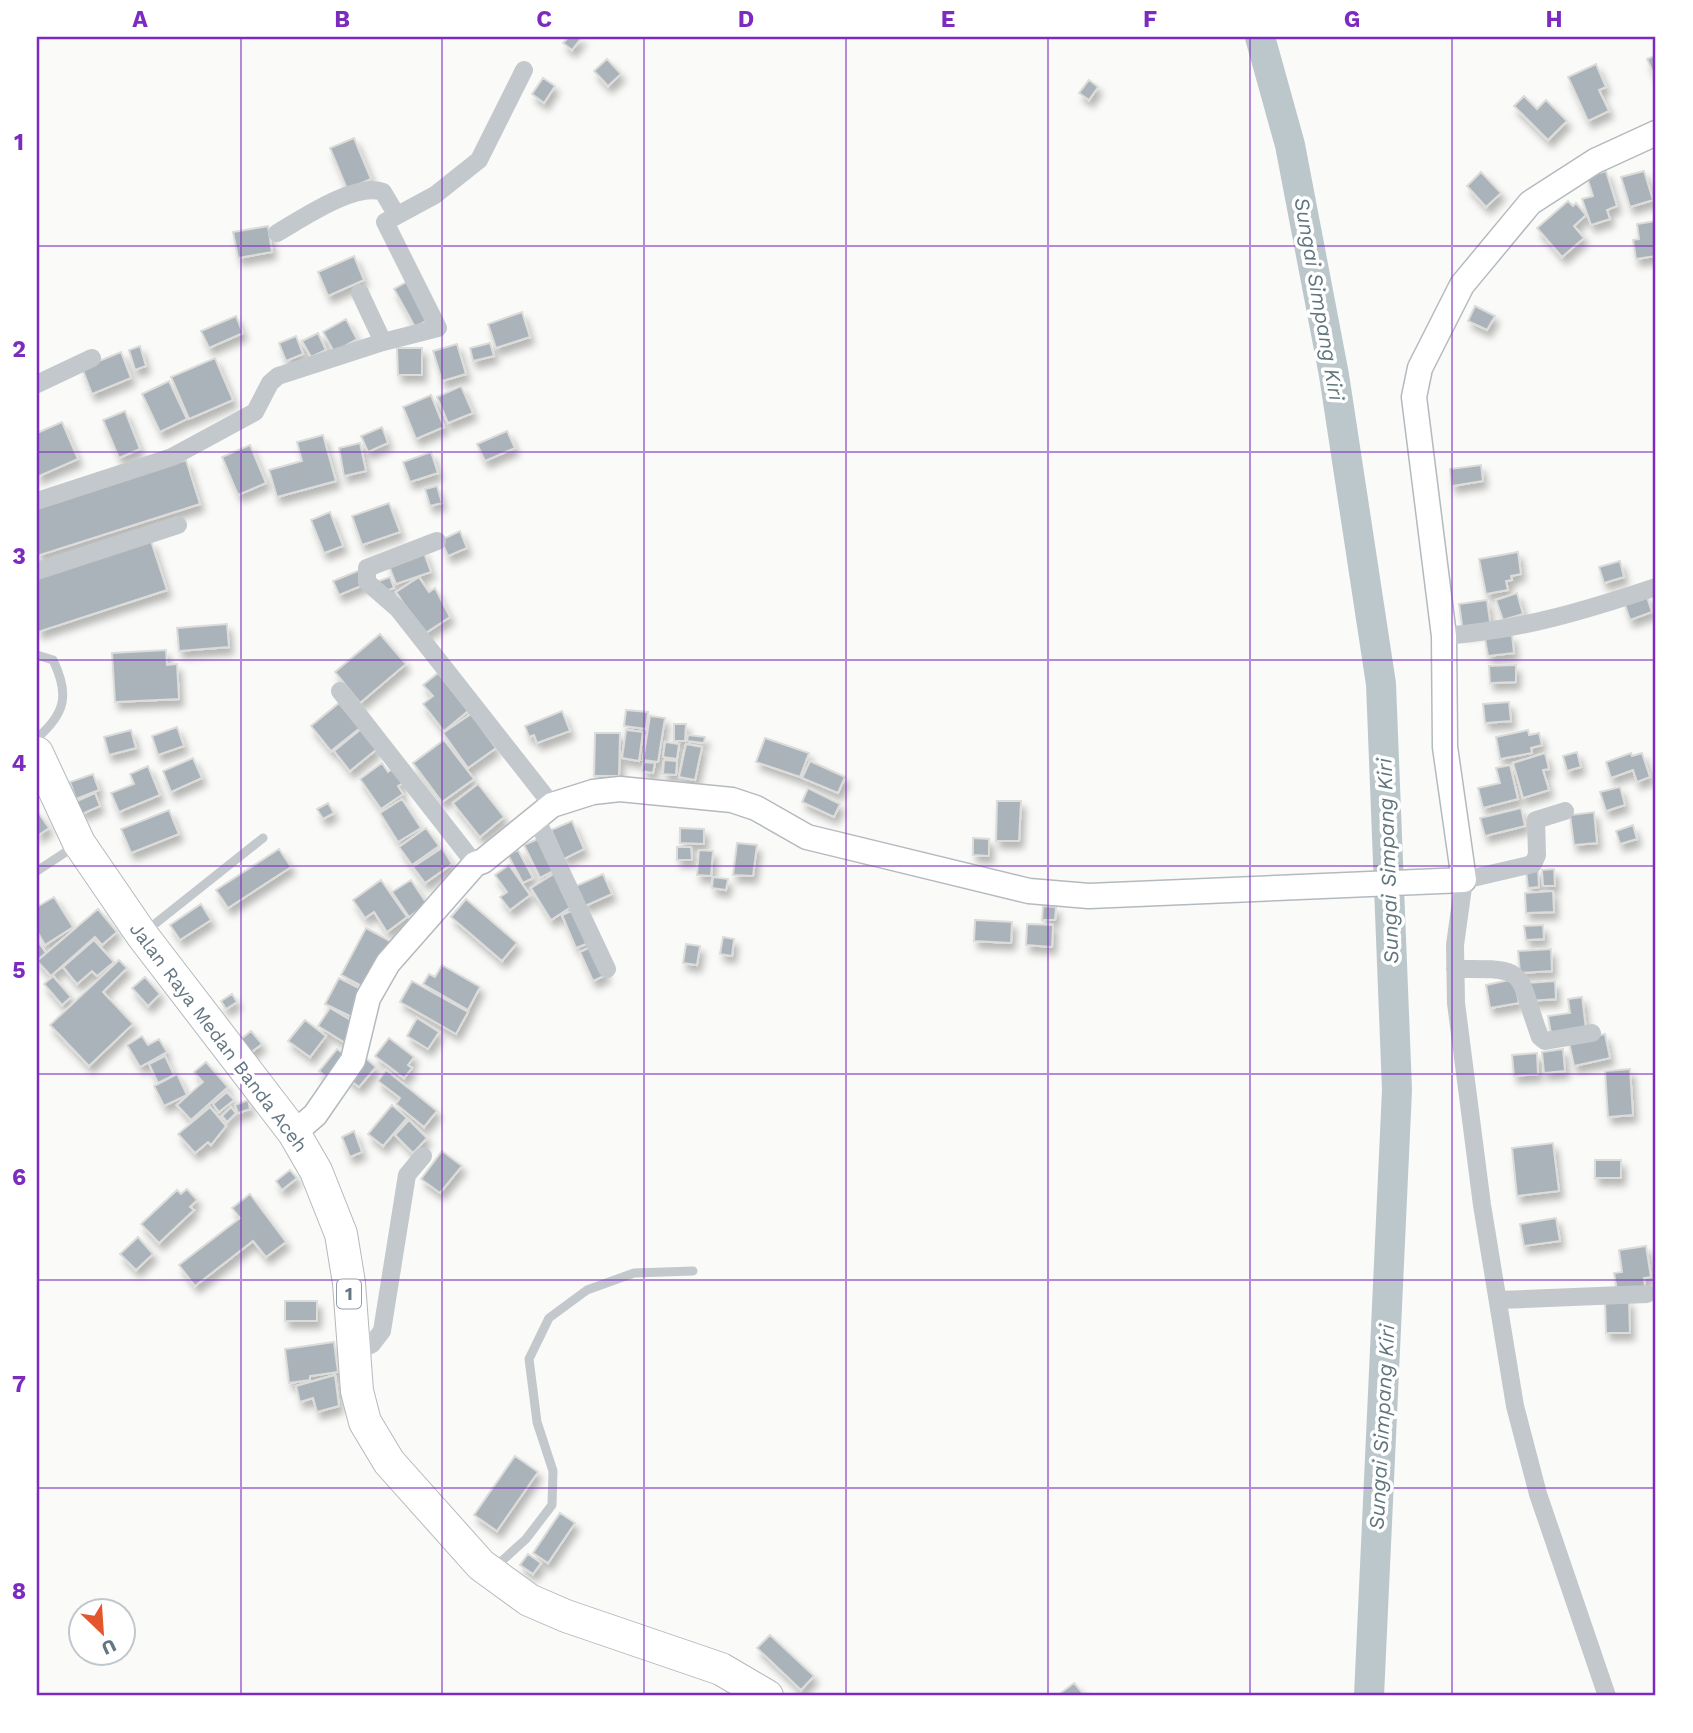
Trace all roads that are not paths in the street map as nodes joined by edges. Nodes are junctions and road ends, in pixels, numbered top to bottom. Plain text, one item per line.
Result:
1 (524, 70) dead end
2 (1656, 133) edge
3 (396, 214) junction
4 (276, 233) dead end
5 (360, 293) dead end
6 (383, 342) junction
7 (92, 358) dead end
8 (37, 384) edge
9 (37, 500) edge
10 (178, 525) dead end
11 (437, 541) dead end
12 (37, 572) edge
13 (1656, 587) edge
14 (1444, 636) junction
15 (37, 655) edge
16 (340, 691) dead end
17 (37, 738) edge
18 (37, 753) edge
19 (1565, 811) dead end
20 (544, 812) junction
21 (263, 838) dead end
22 (79, 844) junction
23 (475, 864) junction
24 (37, 871) edge
25 (1455, 880) junction
26 (142, 935) junction
27 (607, 969) dead end
28 (1455, 969) junction
29 (1592, 1033) dead end
30 (294, 1133) junction
31 (423, 1156) dead end
32 (693, 1271) dead end
33 (1647, 1294) dead end
34 (1499, 1300) junction
35 (353, 1354) junction
36 (491, 1571) junction
37 (767, 1696) edge
38 (1607, 1696) edge

1 - 3 street
2 - 14 street
3 - 4 street
3 - 6 street
5 - 6 street
6 - 9 street
7 - 8 street
10 - 12 street
11 - 20 street
13 - 14 street
14 - 25 street
15 - 17 lane
16 - 23 street
18 - 22 highway, Jalan Raya Medan Banda Aceh / 1
19 - 25 street
20 - 23 street
20 - 25 street
20 - 27 street
21 - 26 lane
22 - 24 lane
22 - 26 highway, Jalan Raya Medan Banda Aceh / 1
23 - 30 street
25 - 28 street
26 - 30 highway, Jalan Raya Medan Banda Aceh / 1
28 - 29 street
28 - 34 street
30 - 35 highway, Jalan Raya Medan Banda Aceh / 1
31 - 35 street
32 - 36 lane
33 - 34 street
34 - 38 street
35 - 36 highway, Jalan Raya Medan Banda Aceh / 1
36 - 37 highway, Jalan Raya Medan Banda Aceh / 1

